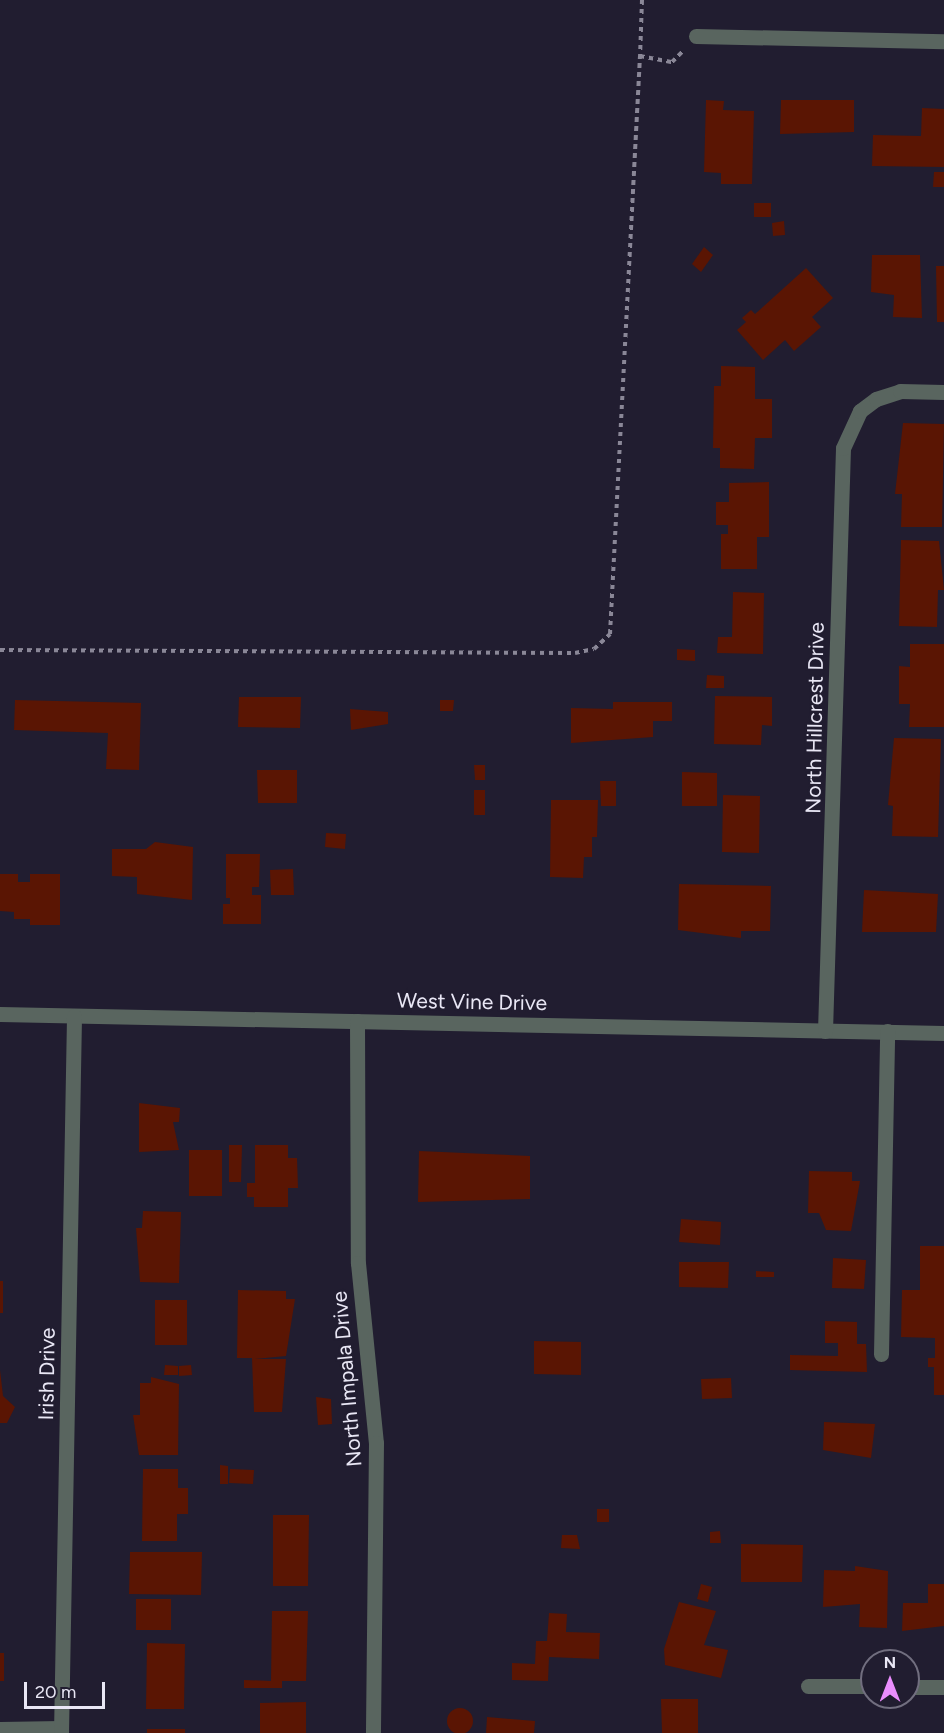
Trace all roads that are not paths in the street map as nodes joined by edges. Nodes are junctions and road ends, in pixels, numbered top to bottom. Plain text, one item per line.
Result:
1 (696, 36) road end
2 (944, 41) edge
3 (944, 392) edge
4 (0, 1014) edge
5 (74, 1016) junction
6 (357, 1021) junction
7 (825, 1030) junction
8 (887, 1031) junction
9 (944, 1033) edge
10 (881, 1354) dead end
11 (808, 1686) dead end
12 (860, 1686) edge
13 (920, 1687) edge
14 (944, 1687) edge
15 (0, 1729) edge
16 (62, 1731) edge
17 (373, 1733) edge

1 - 2 street
3 - 7 street, North Hillcrest Drive
4 - 5 street, West Vine Drive
5 - 6 street, West Vine Drive
5 - 16 street, Irish Drive
6 - 7 street, West Vine Drive
6 - 17 street, North Impala Drive
7 - 8 street, West Vine Drive
8 - 9 street, West Vine Drive
8 - 10 street
11 - 12 street
13 - 14 street
15 - 16 street

